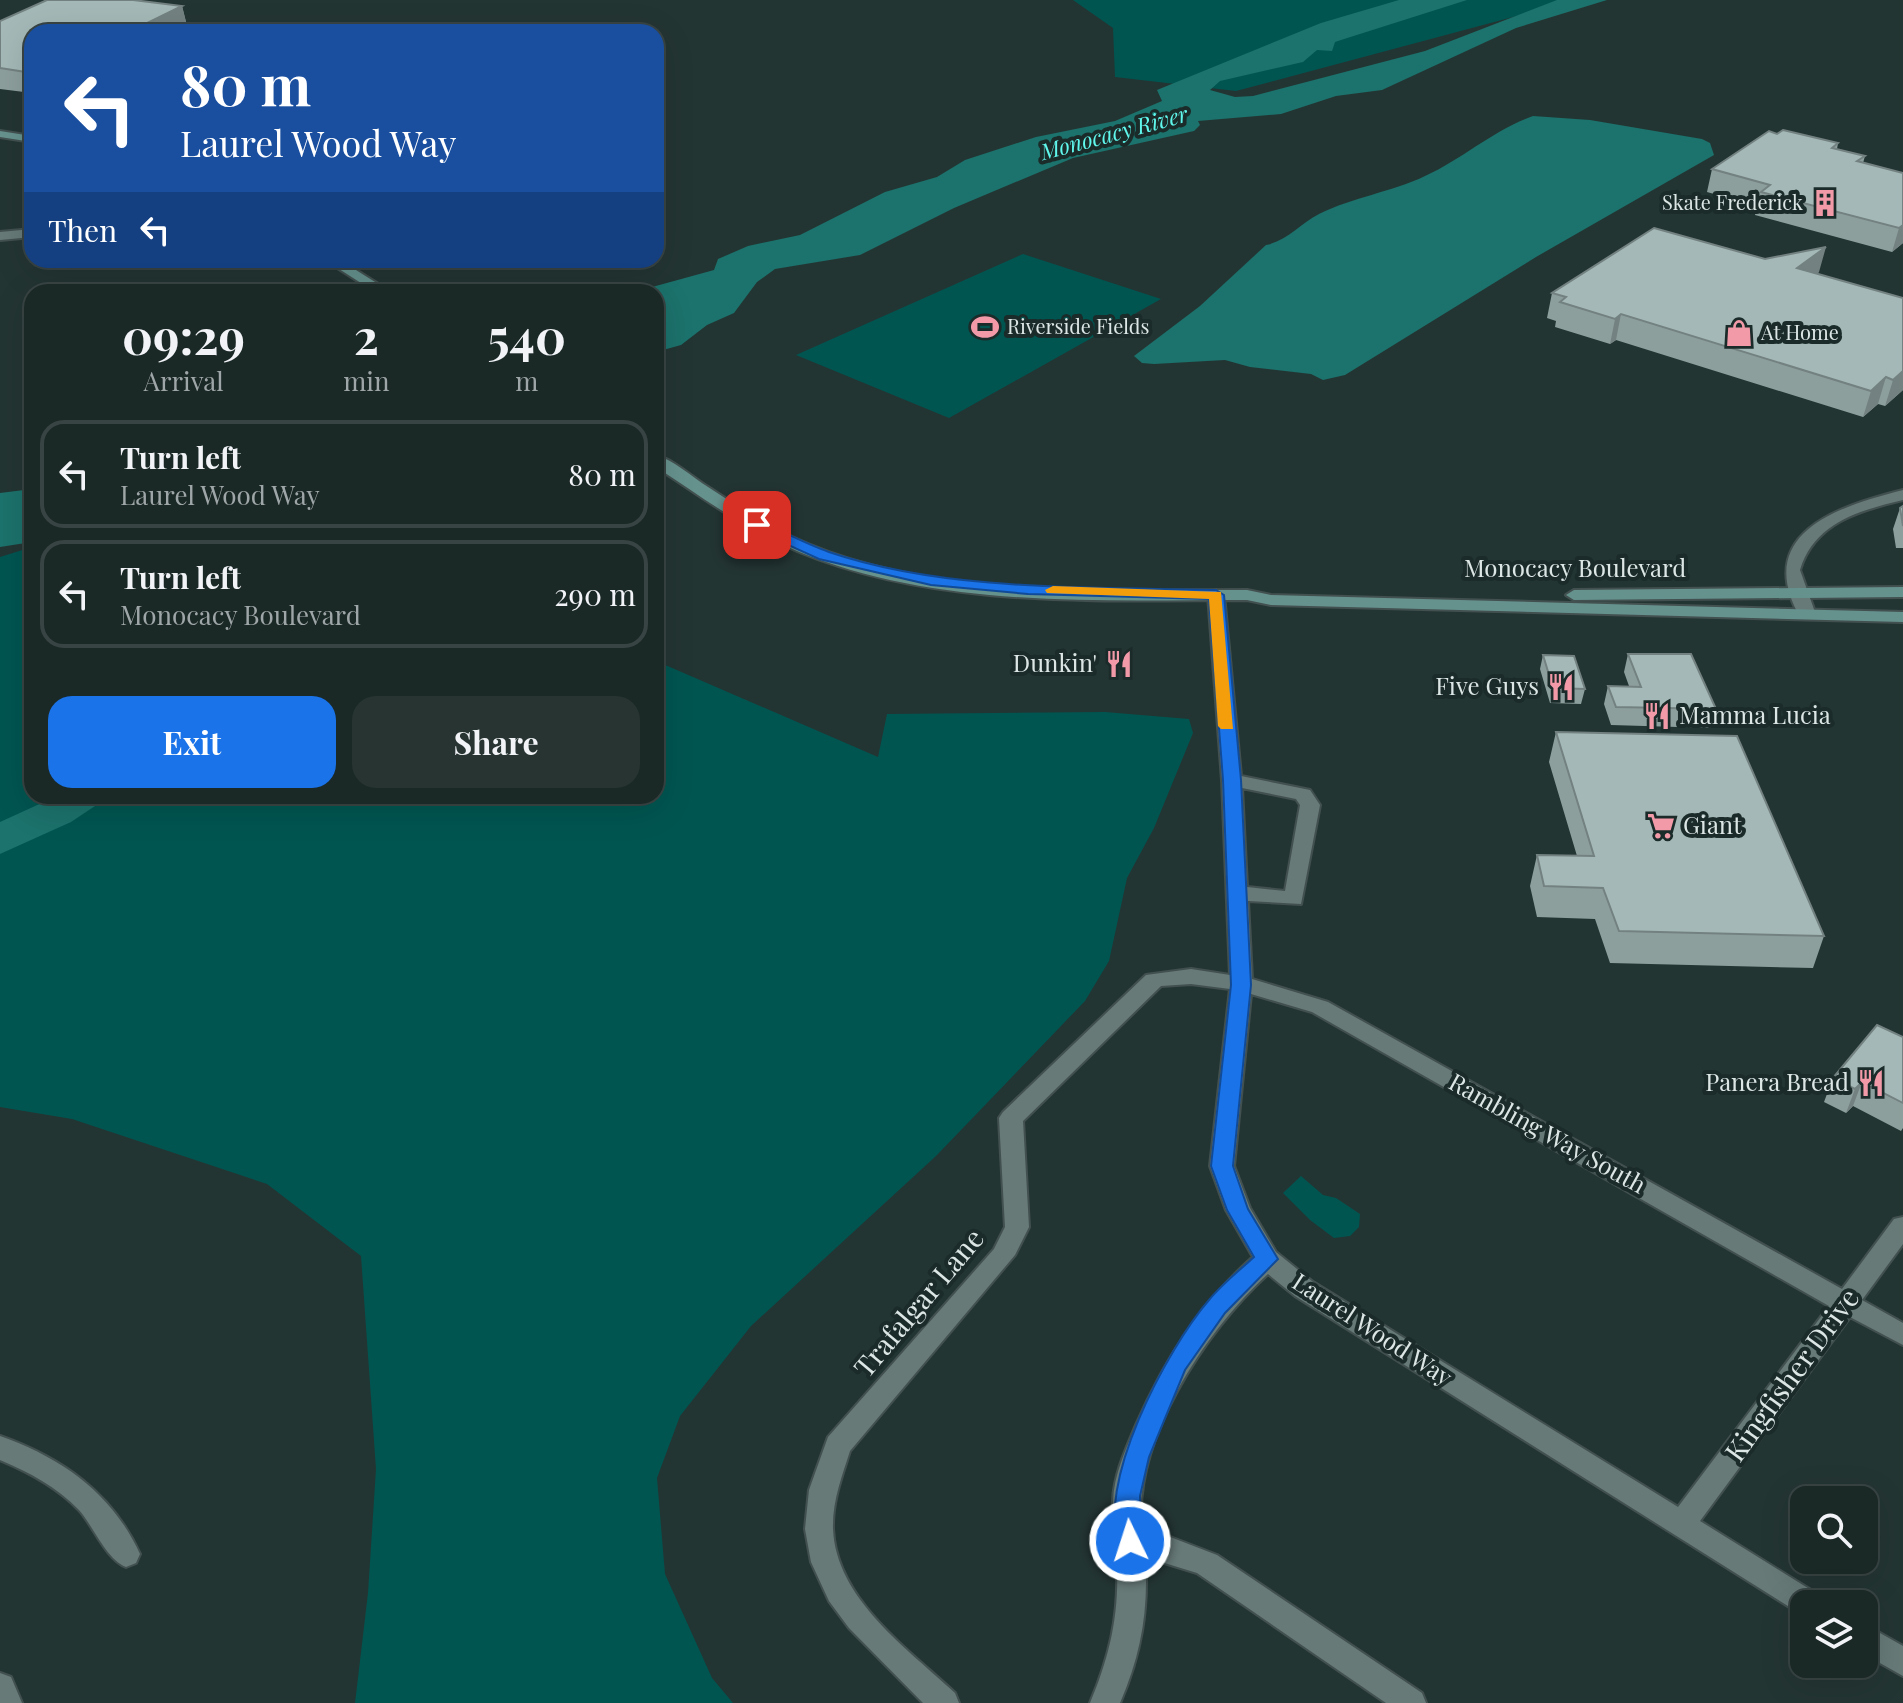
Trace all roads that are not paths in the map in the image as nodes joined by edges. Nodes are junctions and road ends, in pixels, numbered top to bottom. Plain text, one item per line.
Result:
1 (0, 134) edge
2 (24, 138) edge
3 (24, 234) edge
4 (0, 236) edge
5 (344, 268) edge
6 (371, 284) edge
7 (664, 465) edge
8 (1903, 495) edge
9 (1903, 592) edge
10 (1799, 593) junction
11 (1216, 595) junction
12 (1247, 595) junction
13 (1807, 615) junction
14 (1903, 617) edge
15 (1232, 780) junction
16 (1237, 893) junction
17 (1241, 985) junction
18 (1903, 1226) edge
19 (1267, 1259) junction
20 (1845, 1303) junction
21 (1903, 1335) edge
22 (0, 1448) edge
23 (1681, 1525) junction
24 (1130, 1541) junction
25 (126, 1554) dead end
26 (1790, 1592) edge
27 (1878, 1647) edge
28 (1903, 1662) edge
29 (0, 1687) edge
30 (1407, 1702) edge
31 (7, 1703) edge
32 (944, 1703) edge
33 (1105, 1703) edge

1 - 2 main road
3 - 4 street
5 - 6 main road
7 - 11 main road, Monocacy Boulevard
8 - 10 street
9 - 10 main road, Monocacy Boulevard
10 - 12 main road, Monocacy Boulevard
10 - 13 street
11 - 12 main road, Monocacy Boulevard
11 - 15 street, Laurel Wood Way
12 - 13 main road, Monocacy Boulevard
13 - 14 main road, Monocacy Boulevard
15 - 16 street, Laurel Wood Way
15 - 16 street
16 - 17 street, Laurel Wood Way
17 - 19 street, Laurel Wood Way
17 - 20 street, Rambling Way South
17 - 32 street, Trafalgar Lane
18 - 20 street, Kingfisher Drive
19 - 23 street, Laurel Wood Way
19 - 24 street
20 - 21 street, Rambling Way South
20 - 23 street, Kingfisher Drive
22 - 25 street
23 - 26 street, Laurel Wood Way
24 - 30 street
24 - 33 street
27 - 28 street
29 - 31 street

